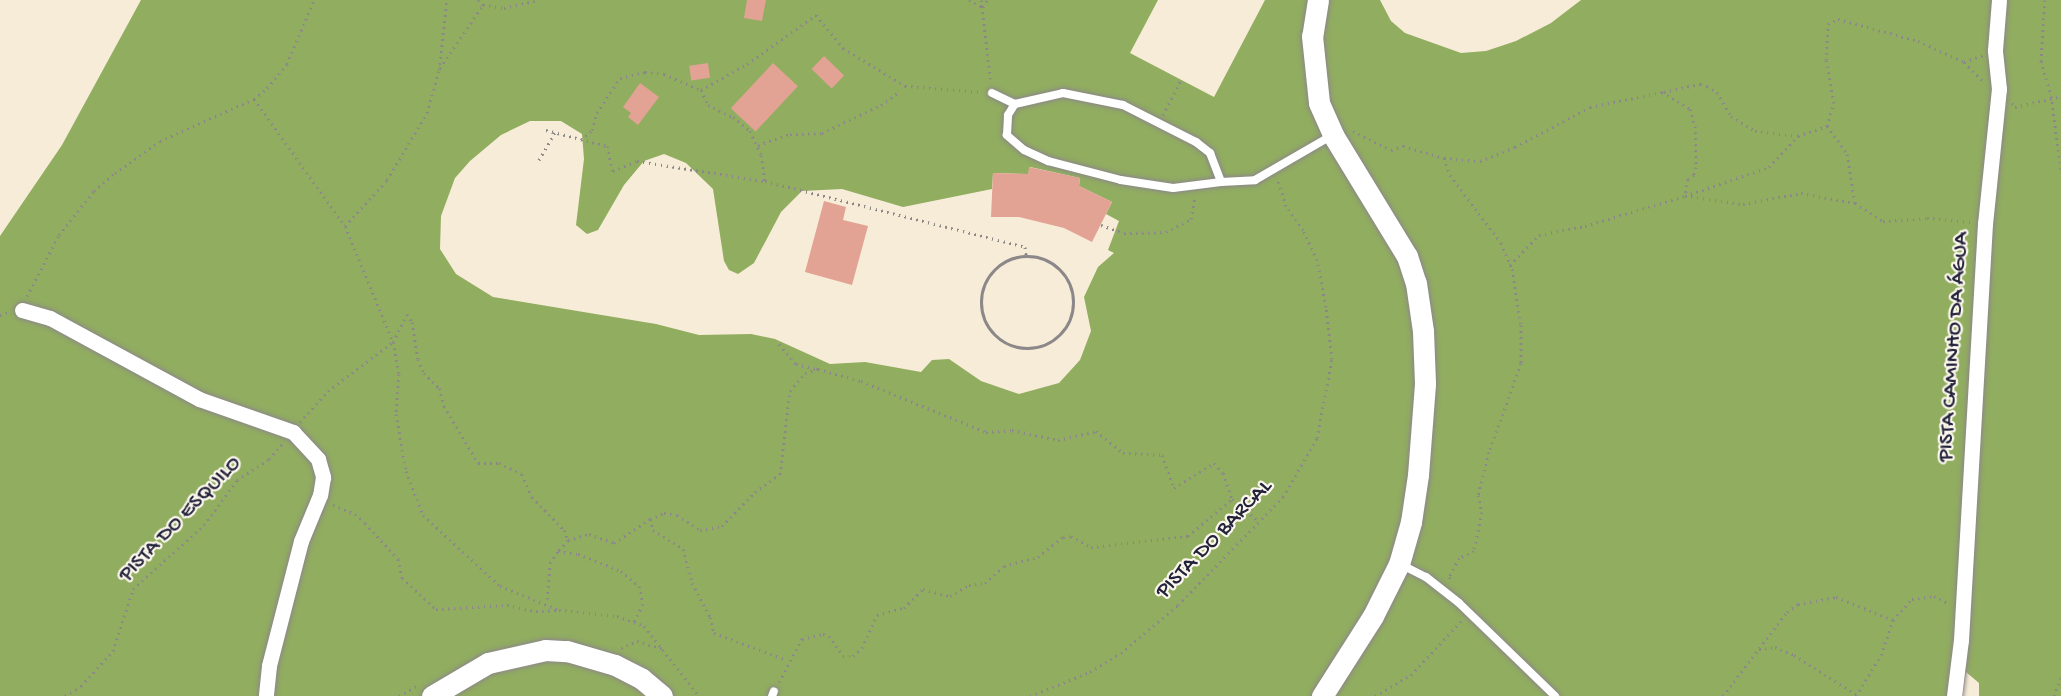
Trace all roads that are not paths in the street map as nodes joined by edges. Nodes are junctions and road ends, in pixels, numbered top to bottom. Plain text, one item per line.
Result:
1 (1318, 0) edge
2 (1999, 0) edge
3 (992, 93) road end
4 (1015, 104) junction
5 (1333, 135) junction
6 (1221, 182) junction
7 (22, 310) road end
8 (1399, 564) junction
9 (266, 696) edge
10 (432, 696) edge
11 (662, 696) edge
12 (1322, 696) edge
13 (1555, 696) edge
14 (1954, 696) edge

1 - 5 street
2 - 14 street, PISTA CAMINHO DA ÁGUA
3 - 4 lane
4 - 6 lane
4 - 6 lane
5 - 6 lane
5 - 8 street
7 - 9 street
8 - 12 street
8 - 13 lane
10 - 11 street

